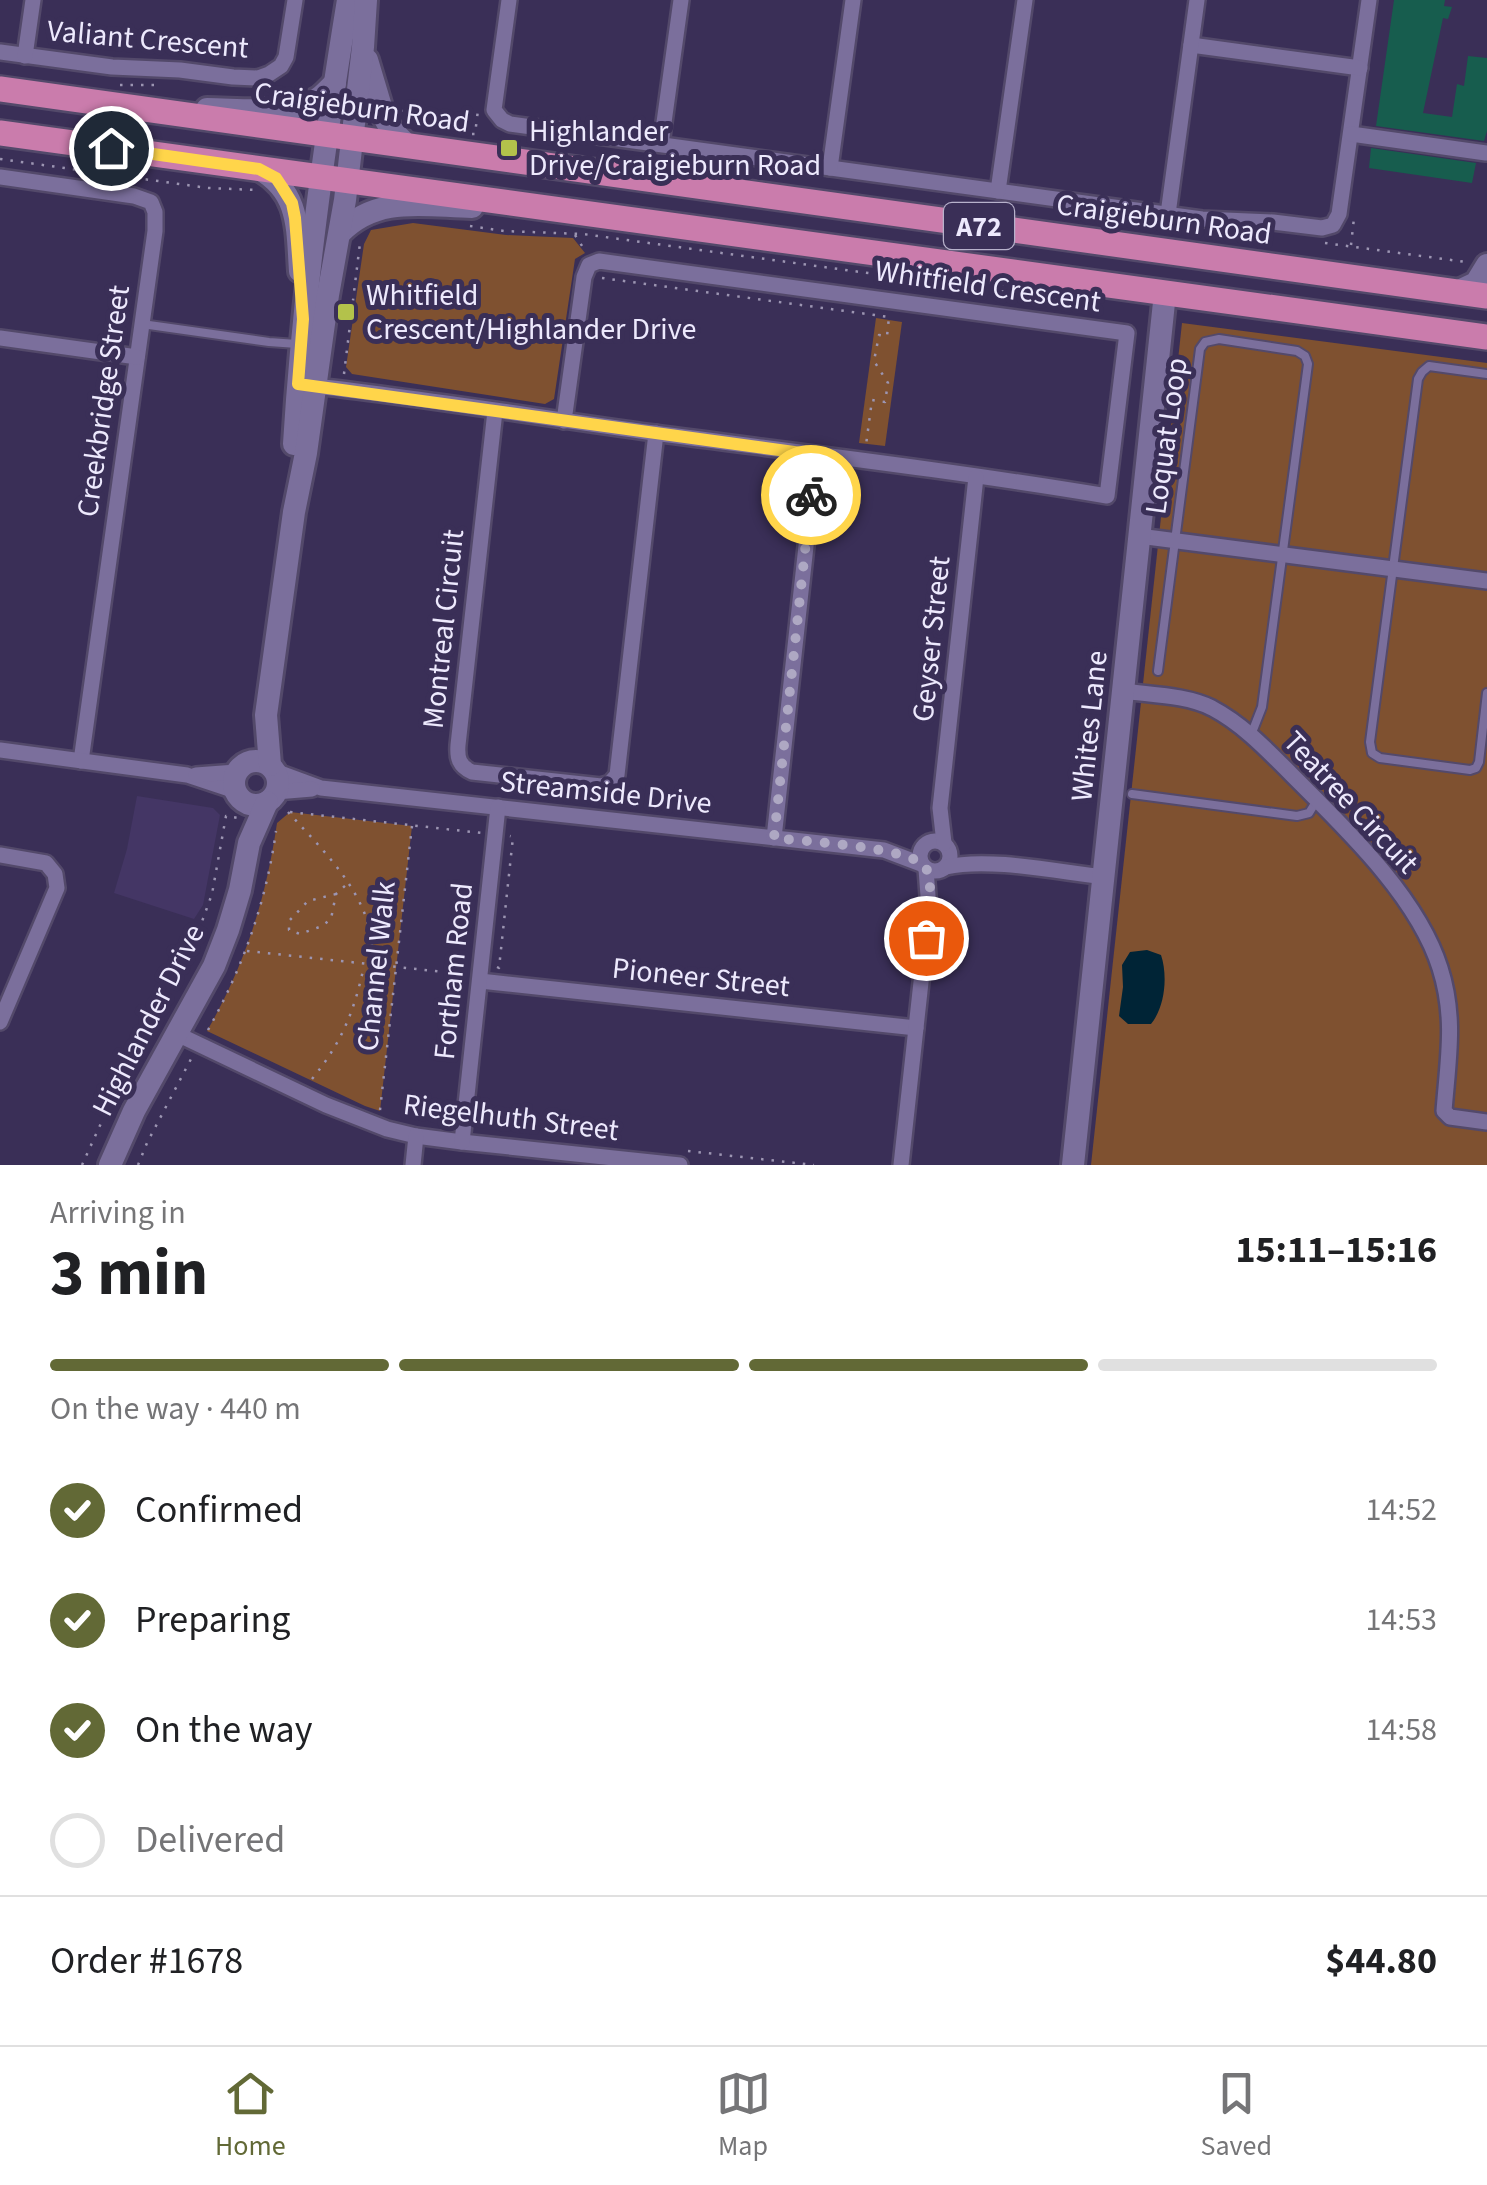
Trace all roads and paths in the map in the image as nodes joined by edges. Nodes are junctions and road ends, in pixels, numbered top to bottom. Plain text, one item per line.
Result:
1 (33, 0) edge
2 (295, 0) edge
3 (348, 0) edge
4 (366, 0) edge
5 (508, 0) edge
6 (681, 0) edge
7 (853, 0) edge
8 (1025, 0) edge
9 (1197, 0) edge
10 (1369, 0) edge
11 (1191, 44) junction
12 (363, 47) junction
13 (0, 52) edge
14 (25, 56) junction
15 (1360, 68) junction
16 (334, 83) junction
17 (109, 84) dead end
18 (165, 85) dead end
19 (0, 88) edge
20 (134, 107) junction
21 (495, 109) junction
22 (384, 117) junction
23 (0, 132) edge
24 (475, 134) dead end
25 (1351, 134) junction
26 (340, 136) junction
27 (414, 136) junction
28 (661, 144) junction
29 (1486, 153) edge
30 (0, 159) edge
31 (830, 168) junction
32 (0, 177) edge
33 (334, 178) junction
34 (260, 180) junction
35 (998, 191) junction
36 (550, 209) junction
37 (1168, 214) junction
38 (1340, 214) junction
39 (471, 227) dead end
40 (574, 234) junction
41 (350, 235) junction
42 (1351, 247) dead end
43 (1487, 265) edge
44 (589, 269) junction
45 (1457, 292) junction
46 (1165, 293) junction
47 (1487, 296) edge
48 (1057, 300) dead end
49 (303, 319) junction
50 (142, 324) junction
51 (1487, 336) edge
52 (0, 338) edge
53 (301, 344) junction
54 (137, 357) junction
55 (1487, 374) edge
56 (307, 385) junction
57 (341, 390) junction
58 (495, 411) junction
59 (564, 421) junction
60 (656, 433) junction
61 (866, 446) dead end
62 (816, 455) junction
63 (976, 477) junction
64 (1139, 536) junction
65 (1174, 540) junction
66 (1283, 554) junction
67 (1392, 569) junction
68 (1487, 581) edge
69 (1158, 671) dead end
70 (1123, 691) junction
71 (1487, 693) edge
72 (1252, 735) junction
73 (0, 750) edge
74 (81, 761) junction
75 (260, 791) junction
76 (1132, 794) dead end
77 (1317, 800) junction
78 (498, 807) junction
79 (412, 826) junction
80 (495, 834) junction
81 (774, 838) junction
82 (936, 845) junction
83 (884, 850) junction
84 (0, 855) edge
85 (988, 864) junction
86 (934, 867) junction
87 (1103, 877) junction
88 (348, 883) junction
89 (336, 894) junction
90 (247, 951) dead end
91 (365, 963) junction
92 (374, 964) junction
93 (396, 966) junction
94 (481, 973) junction
95 (0, 1022) edge
96 (916, 1028) junction
97 (177, 1034) junction
98 (311, 1080) dead end
99 (380, 1111) dead end
100 (1487, 1122) edge
101 (416, 1136) junction
102 (462, 1142) junction
103 (682, 1158) edge
104 (576, 1159) edge
105 (82, 1165) edge
106 (110, 1165) edge
107 (413, 1165) edge
108 (814, 1165) edge
109 (902, 1165) edge
110 (1073, 1165) edge

1 - 14 street
2 - 14 street, Valiant Crescent
3 - 16 street
4 - 12 street
5 - 21 street
6 - 28 street
7 - 31 street
8 - 35 street
9 - 11 street
10 - 15 street
11 - 15 street
11 - 37 street
12 - 22 street
12 - 26 street
13 - 14 street, Valiant Crescent
15 - 25 street
16 - 20 street
16 - 26 street
17 - 18 path
19 - 20 main road, Craigieburn Road / A72
20 - 26 main road, Craigieburn Road / A72
21 - 24 path
21 - 28 street
22 - 27 street
22 - 27 path
23 - 34 main road, A72
25 - 29 street
25 - 38 street
26 - 27 main road, Craigieburn Road / A72
26 - 33 street, Highlander Drive
27 - 45 main road, Craigieburn Road / A72
28 - 31 street
30 - 34 path
31 - 35 street
32 - 50 street, Creekbridge Street
33 - 34 main road, A72
33 - 36 main road, A72
33 - 41 street, Highlander Drive
33 - 49 street, Highlander Drive
34 - 49 street
35 - 37 street
36 - 41 street
36 - 46 main road, A72
37 - 38 street
38 - 42 path
39 - 40 path
40 - 44 path
40 - 48 path
41 - 56 street, Highlander Drive
41 - 57 path
43 - 45 street
44 - 59 street
44 - 61 path
44 - 63 street, Whitfield Crescent
45 - 47 main road, Craigieburn Road / A72
46 - 51 main road, A72
46 - 64 street, Whites Lane
49 - 53 street, Highlander Drive
50 - 53 lane
50 - 54 street, Creekbridge Street
52 - 54 street
53 - 56 street, Highlander Drive
54 - 74 street, Creekbridge Street
55 - 67 lane
56 - 57 street, Whitfield Crescent
56 - 75 street, Highlander Drive
57 - 58 street, Whitfield Crescent
58 - 59 street, Whitfield Crescent
58 - 60 street, Montreal Circuit
59 - 60 street, Whitfield Crescent
60 - 62 street, Whitfield Crescent
62 - 63 street, Whitfield Crescent
62 - 81 street
63 - 82 street, Geyser Street
64 - 65 street
64 - 70 street, Whites Lane
65 - 66 street
65 - 66 lane, Loquat Loop
65 - 69 lane
66 - 67 street
66 - 72 lane
67 - 68 street
67 - 71 lane
70 - 72 street, Teatree Circuit
70 - 87 street, Whites Lane
72 - 77 street, Teatree Circuit
73 - 74 street, Streamside Drive
74 - 75 street, Streamside Drive
75 - 78 street, Streamside Drive
75 - 79 path
75 - 88 path
75 - 97 street, Highlander Drive
75 - 105 path
76 - 77 lane
77 - 100 street, Teatree Circuit
78 - 80 street, Fortham Road
78 - 81 street, Streamside Drive
79 - 80 path
79 - 93 path, Channel Walk
80 - 94 street, Fortham Road
80 - 94 path
81 - 83 street, Streamside Drive
82 - 83 street, Streamside Drive
82 - 85 street, Streamside Drive
82 - 86 street
82 - 86 street
83 - 86 street, Streamside Drive
84 - 95 street
85 - 86 street, Streamside Drive
85 - 87 street, Streamside Drive
86 - 96 street
87 - 110 street, Whites Lane
88 - 89 path
88 - 92 path
89 - 89 path
90 - 91 path
91 - 92 path
91 - 98 path
92 - 93 path
93 - 94 path
93 - 99 path, Channel Walk
94 - 96 street, Pioneer Street
94 - 102 street, Fortham Road
96 - 109 street
97 - 101 street, Riegelhuth Street
97 - 106 street, Highlander Drive
101 - 102 street, Riegelhuth Street
101 - 107 street
102 - 104 street, Riegelhuth Street
103 - 104 street, Riegelhuth Street
103 - 108 path

